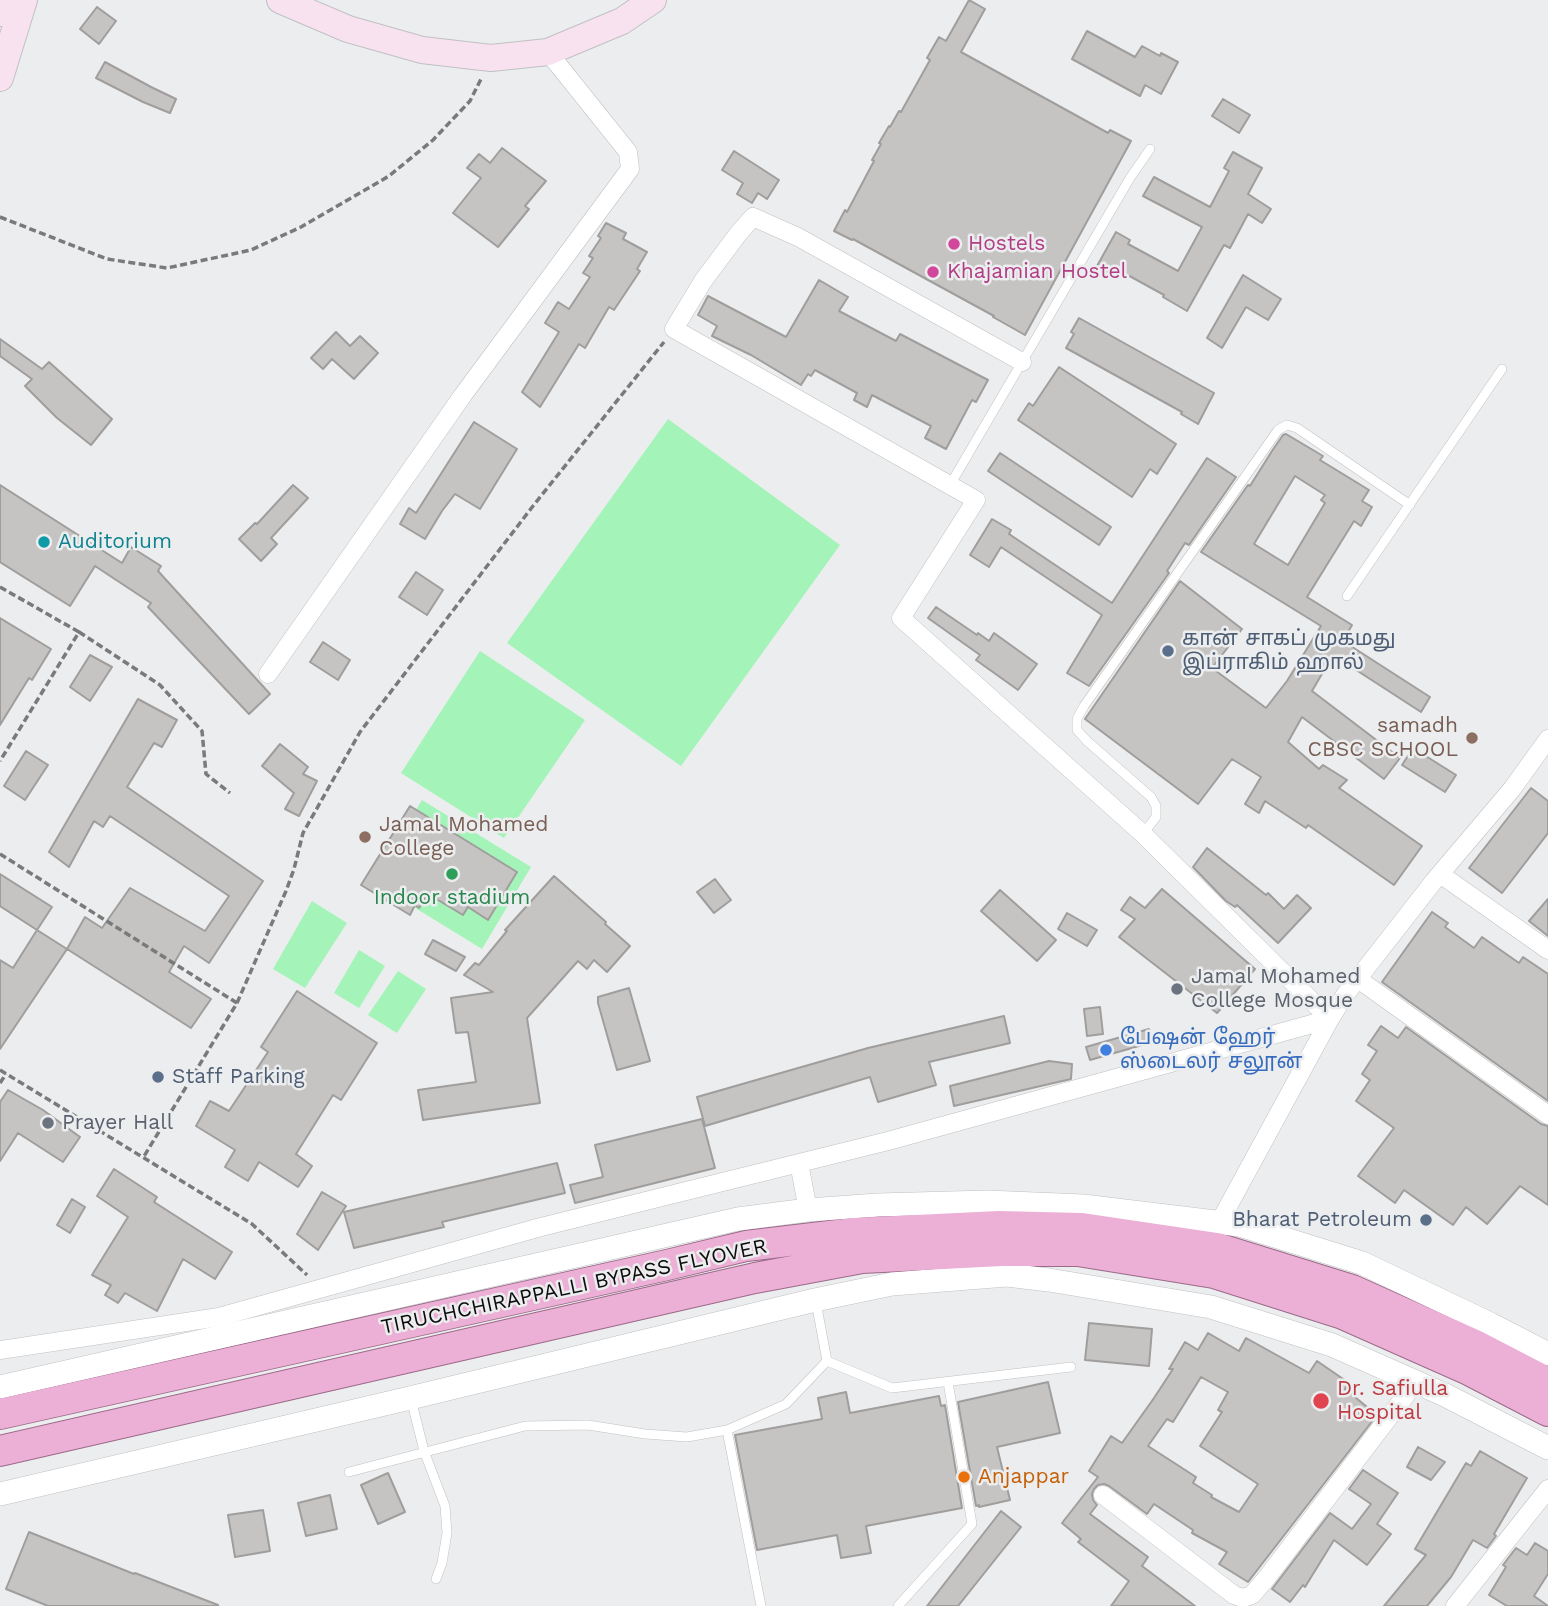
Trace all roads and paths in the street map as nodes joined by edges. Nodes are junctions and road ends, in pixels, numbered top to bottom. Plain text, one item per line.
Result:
1 (4, 0) edge
2 (24, 0) edge
3 (280, 0) edge
4 (653, 0) edge
5 (0, 13) edge
6 (548, 52) junction
7 (491, 58) junction
8 (0, 78) edge
9 (1150, 149) dead end
10 (0, 217) edge
11 (674, 329) junction
12 (1022, 362) junction
13 (1502, 369) dead end
14 (950, 485) junction
15 (1410, 505) junction
16 (0, 587) edge
17 (1347, 596) dead end
18 (79, 632) junction
19 (268, 674) dead end
20 (1548, 739) edge
21 (0, 761) edge
22 (1541, 764) edge
23 (230, 793) dead end
24 (1143, 834) junction
25 (0, 854) edge
26 (1440, 874) junction
27 (1548, 950) edge
28 (1357, 979) junction
29 (237, 1003) junction
30 (1330, 1019) junction
31 (0, 1070) edge
32 (6, 1074) junction
33 (0, 1083) edge
34 (1548, 1115) edge
35 (143, 1158) junction
36 (799, 1163) junction
37 (808, 1210) junction
38 (1219, 1223) junction
39 (1002, 1239) junction
40 (1080, 1240) junction
41 (321, 1288) junction
42 (815, 1300) junction
43 (0, 1350) edge
44 (1548, 1354) edge
45 (827, 1361) junction
46 (1071, 1367) dead end
47 (948, 1382) junction
48 (1415, 1383) junction
49 (1548, 1383) edge
50 (0, 1387) edge
51 (410, 1398) junction
52 (1548, 1411) edge
53 (0, 1414) edge
54 (727, 1430) junction
55 (1548, 1448) edge
56 (0, 1451) edge
57 (424, 1451) junction
58 (349, 1472) dead end
59 (1548, 1489) edge
60 (0, 1494) edge
61 (1103, 1495) dead end
62 (436, 1579) dead end
63 (761, 1606) edge
64 (898, 1606) edge
65 (1455, 1606) edge

1 - 5 main road
2 - 8 main road
3 - 7 main road
4 - 6 main road
6 - 7 main road
6 - 19 street
7 - 10 path
9 - 12 lane
11 - 12 street
11 - 14 street
11 - 29 path
12 - 14 lane
13 - 15 lane
14 - 24 street
15 - 17 lane
15 - 24 lane
16 - 18 path
18 - 21 path
18 - 23 path
20 - 22 street
22 - 26 street
24 - 30 street
25 - 29 path
26 - 27 street
26 - 28 street
28 - 30 street
28 - 34 street
29 - 35 path
30 - 36 street
30 - 38 street
31 - 32 path
32 - 33 path
32 - 35 path
35 - 41 path
36 - 37 street
36 - 41 street
37 - 39 street
37 - 50 street
38 - 39 street
38 - 44 street
39 - 40 highway, TIRUCHCHIRAPPALLI BYPASS FLYOVER
39 - 42 street
39 - 48 street
39 - 53 highway, TIRUCHCHIRAPPALLI BYPASS FLYOVER
39 - 56 highway, TIRUCHCHIRAPPALLI BYPASS FLYOVER
40 - 49 highway, TIRUCHCHIRAPPALLI BYPASS FLYOVER
40 - 52 highway
41 - 43 street
42 - 45 lane
42 - 51 street
45 - 47 lane
45 - 54 lane
46 - 47 lane
47 - 64 lane
48 - 55 street
48 - 61 street
51 - 57 lane
51 - 60 street
54 - 57 lane
54 - 63 lane
57 - 58 lane
57 - 62 lane
59 - 65 street

